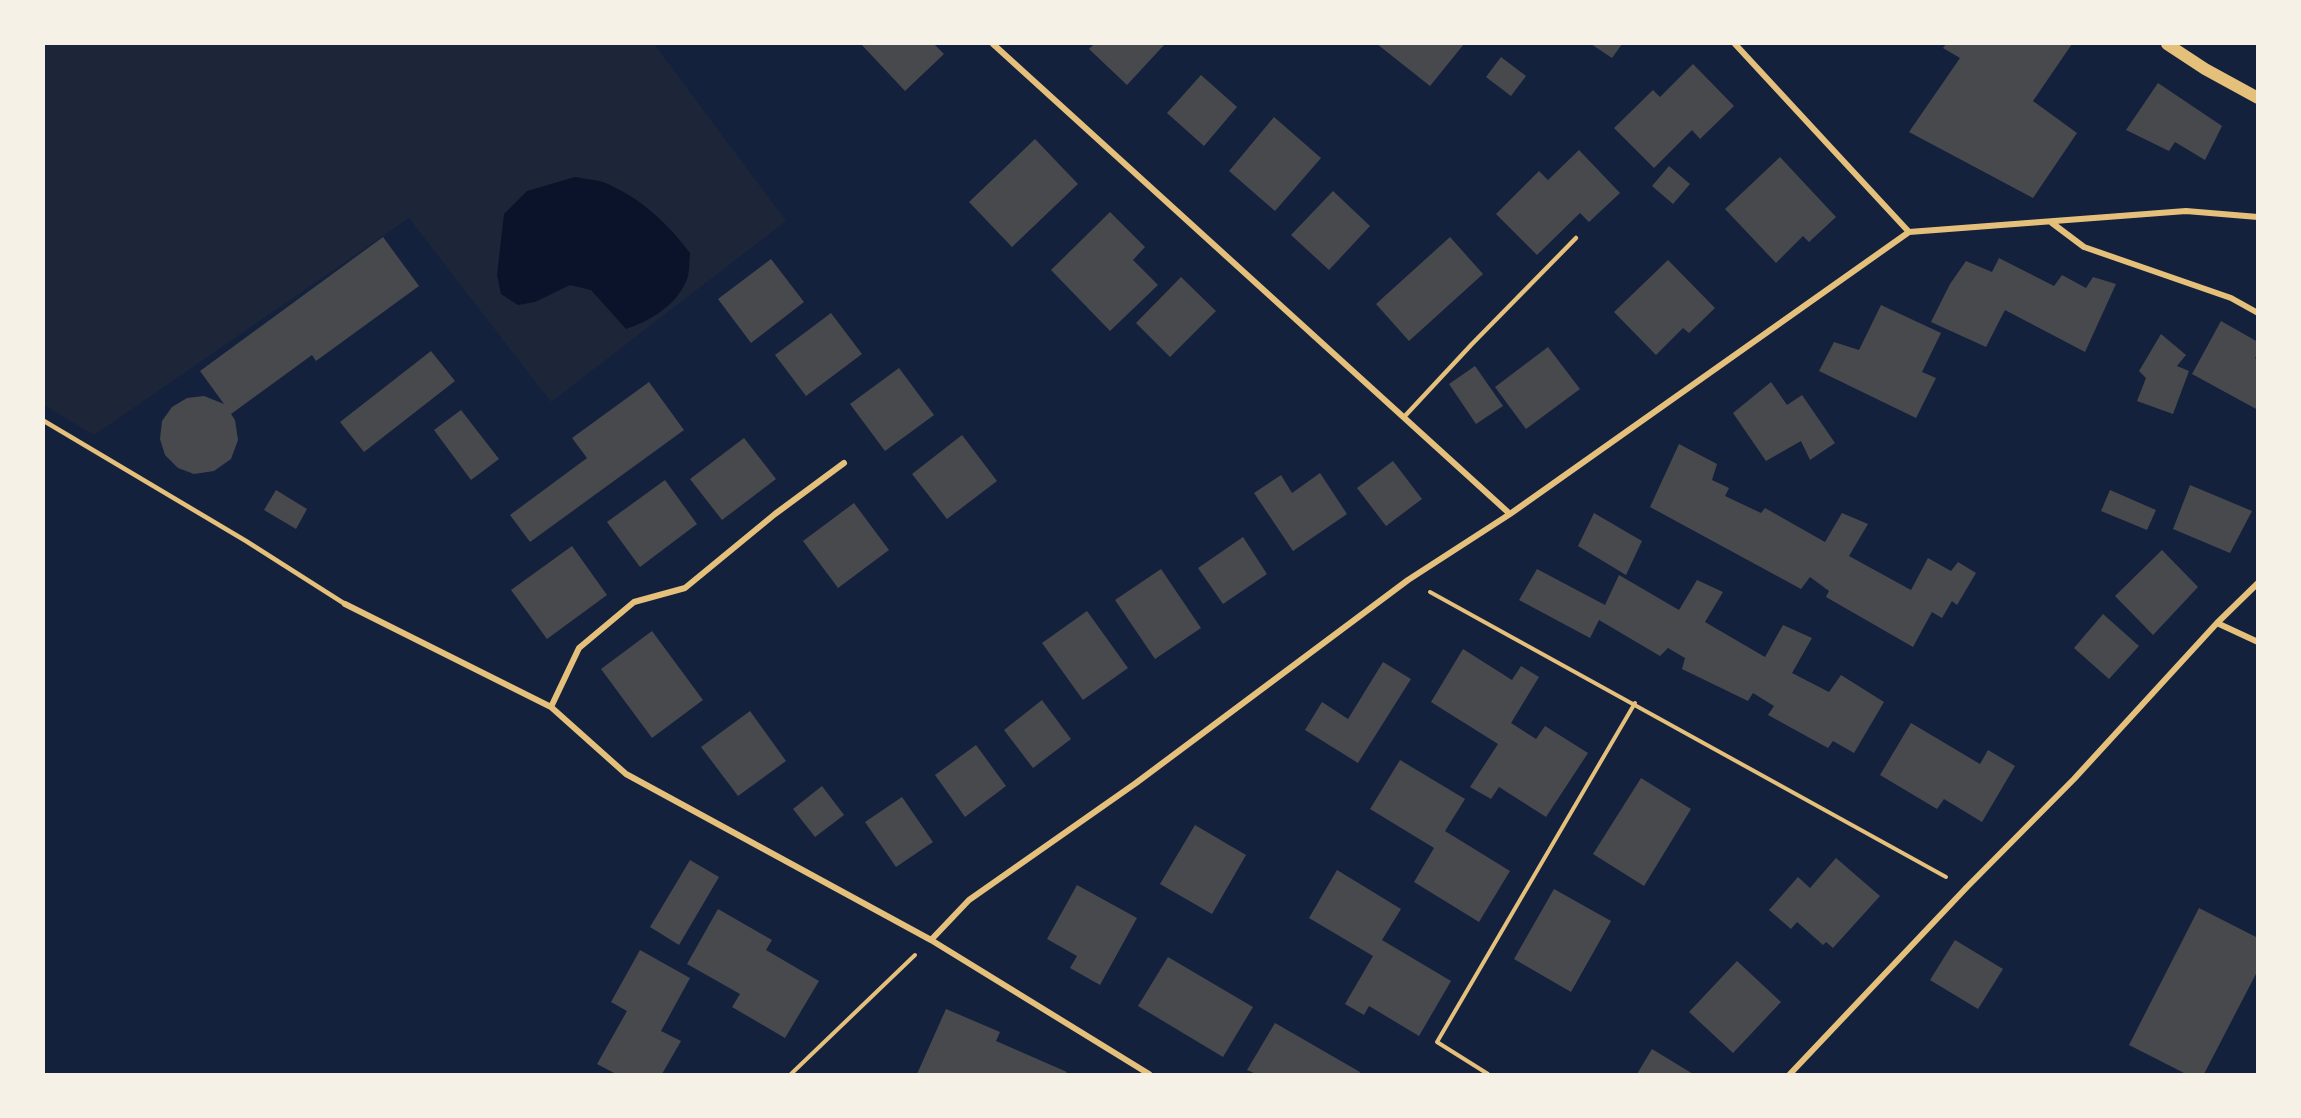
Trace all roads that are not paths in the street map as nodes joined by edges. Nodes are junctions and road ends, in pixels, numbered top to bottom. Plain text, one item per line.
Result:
1 (993, 44) edge
2 (1735, 44) edge
3 (2167, 44) edge
4 (2258, 98) edge
5 (2258, 217) edge
6 (2051, 223) junction
7 (1909, 232) junction
8 (1576, 238) dead end
9 (2258, 314) edge
10 (1404, 417) junction
11 (44, 422) edge
12 (844, 463) dead end
13 (1510, 514) junction
14 (2258, 583) edge
15 (345, 604) joint
16 (2217, 623) junction
17 (2258, 642) edge
18 (551, 708) junction
19 (931, 940) junction
20 (1149, 1074) edge
21 (1790, 1074) edge

1 - 10 street
2 - 7 street
3 - 4 main road
5 - 6 street
6 - 7 street
6 - 9 street
7 - 13 street
8 - 10 lane
10 - 13 street
11 - 15 lane
12 - 18 street
13 - 19 street
14 - 16 street
15 - 18 street
16 - 17 street
16 - 21 street
18 - 19 street
19 - 20 street

